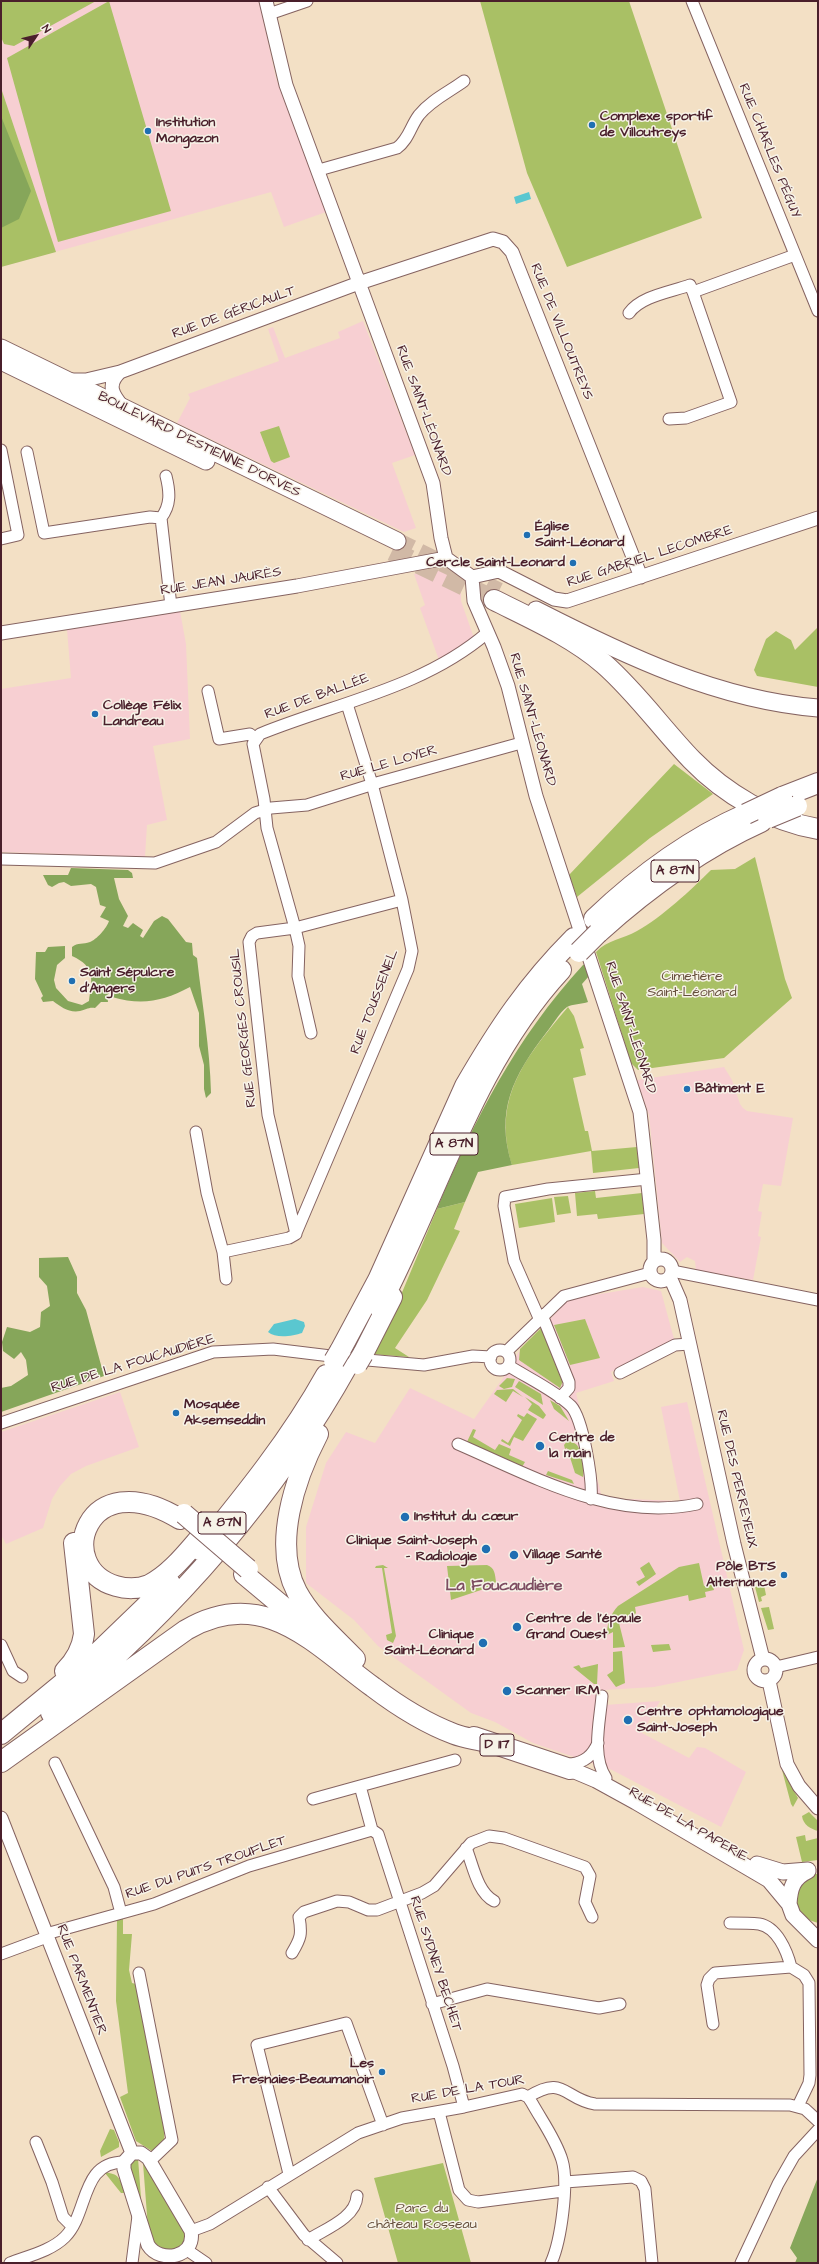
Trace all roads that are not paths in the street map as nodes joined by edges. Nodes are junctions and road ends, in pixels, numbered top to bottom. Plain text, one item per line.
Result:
1 (266, 1) edge
2 (307, 1) edge
3 (692, 1) edge
4 (269, 14) junction
5 (464, 81) dead end
6 (319, 170) junction
7 (795, 255) junction
8 (359, 283) junction
9 (693, 292) junction
10 (817, 308) edge
11 (629, 313) dead end
12 (1, 348) edge
13 (1, 361) edge
14 (120, 372) junction
15 (65, 379) junction
16 (125, 408) junction
17 (669, 419) dead end
18 (1, 450) edge
19 (26, 452) dead end
20 (166, 476) dead end
21 (161, 518) junction
22 (818, 518) edge
23 (1, 538) edge
24 (446, 558) junction
25 (472, 577) junction
26 (641, 577) junction
27 (496, 595) joint
28 (171, 606) junction
29 (1, 633) edge
30 (487, 633) junction
31 (208, 691) dead end
32 (347, 704) junction
33 (818, 708) edge
34 (255, 738) junction
35 (522, 743) junction
36 (818, 783) edge
37 (372, 784) junction
38 (818, 798) edge
39 (790, 802) junction
40 (265, 810) junction
41 (818, 829) edge
42 (1, 859) edge
43 (402, 900) junction
44 (295, 928) junction
45 (577, 945) junction
46 (311, 1033) dead end
47 (196, 1132) dead end
48 (648, 1179) junction
49 (296, 1234) junction
50 (223, 1252) junction
51 (655, 1265) junction
52 (668, 1277) junction
53 (226, 1279) dead end
54 (818, 1300) edge
55 (541, 1317) junction
56 (690, 1344) junction
57 (506, 1352) junction
58 (491, 1357) junction
59 (350, 1358) junction
60 (509, 1366) junction
61 (620, 1373) dead end
62 (560, 1398) junction
63 (1, 1423) edge
64 (295, 1424) junction
65 (458, 1444) dead end
66 (591, 1499) junction
67 (696, 1504) dead end
68 (182, 1516) junction
69 (246, 1571) junction
70 (1, 1645) edge
71 (818, 1657) edge
72 (763, 1660) junction
73 (362, 1667) junction
74 (776, 1667) junction
75 (22, 1677) dead end
76 (768, 1681) junction
77 (602, 1696) dead end
78 (427, 1714) junction
79 (1, 1725) edge
80 (1, 1734) edge
81 (599, 1741) junction
82 (487, 1742) junction
83 (1, 1753) edge
84 (455, 1760) dead end
85 (1, 1762) edge
86 (55, 1763) dead end
87 (571, 1766) junction
88 (606, 1778) junction
89 (360, 1786) junction
90 (312, 1799) dead end
91 (818, 1808) edge
92 (1, 1818) edge
93 (374, 1831) junction
94 (466, 1848) junction
95 (813, 1869) edge
96 (398, 1901) junction
97 (494, 1901) dead end
98 (789, 1904) junction
99 (121, 1913) junction
100 (592, 1917) dead end
101 (730, 1923) dead end
102 (47, 1935) junction
103 (818, 1940) edge
104 (292, 1953) dead end
105 (1, 1954) edge
106 (791, 1966) junction
107 (139, 1973) dead end
108 (432, 2004) junction
109 (620, 2004) dead end
110 (713, 2024) dead end
111 (528, 2097) junction
112 (798, 2106) junction
113 (464, 2107) junction
114 (439, 2112) junction
115 (818, 2121) edge
116 (383, 2124) junction
117 (818, 2130) edge
118 (36, 2142) dead end
119 (802, 2148) junction
120 (128, 2157) junction
121 (150, 2161) junction
122 (289, 2174) junction
123 (268, 2187) junction
124 (564, 2187) junction
125 (357, 2196) dead end
126 (138, 2214) junction
127 (72, 2226) junction
128 (191, 2231) junction
129 (308, 2240) junction
130 (187, 2250) junction
131 (38, 2258) edge
132 (155, 2259) edge
133 (173, 2261) edge
134 (10, 2263) edge
135 (132, 2263) edge
136 (206, 2263) edge
137 (337, 2263) edge
138 (551, 2263) edge
139 (652, 2263) edge
140 (741, 2263) edge
141 (749, 2263) edge

1 - 4 street, RUE SAINT-LÉONARD
2 - 4 street
3 - 7 street, RUE CHARLES PÉGUY
4 - 6 street, RUE SAINT-LÉONARD
5 - 6 street
6 - 8 street, RUE SAINT-LÉONARD
7 - 9 street
7 - 10 street, RUE CHARLES PÉGUY
8 - 14 street, RUE DE GÉRICAULT
8 - 24 street, RUE SAINT-LÉONARD
8 - 26 street, RUE DE VILLOUTREYS
9 - 11 street
9 - 17 street
12 - 15 main road, BOULEVARD D'ESTIENNE D'ORVES
13 - 16 main road, BOULEVARD D'ESTIENNE D'ORVES
14 - 15 street, RUE DE GÉRICAULT
14 - 16 street
15 - 16 main road, BOULEVARD D'ESTIENNE D'ORVES
18 - 23 street
19 - 21 street
20 - 21 street
21 - 28 street
22 - 26 street, RUE GABRIEL LECOMBRE
24 - 25 street
24 - 28 street, RUE JEAN JAURÈS
25 - 26 street, RUE GABRIEL LECOMBRE
25 - 30 street, RUE SAINT-LÉONARD
27 - 33 main road
27 - 41 highway
28 - 29 street, RUE JEAN JAURÈS
30 - 32 street, RUE DE BALLÉE
30 - 35 street, RUE SAINT-LÉONARD
31 - 34 street
32 - 34 street, RUE DE BALLÉE
32 - 37 street, RUE TOUSSENEL
34 - 40 street, RUE DE BALLÉE
35 - 37 street, RUE LE LOYER
35 - 48 street, RUE SAINT-LÉONARD
36 - 39 highway, A 87N
37 - 40 street, RUE LE LOYER
37 - 43 street, RUE TOUSSENEL
38 - 39 highway, A 87N
39 - 45 highway, A 87N, bridge
40 - 42 street
40 - 44 street
43 - 44 street, RUE GEORGES CROUSIL
43 - 49 street, RUE TOUSSENEL
44 - 46 street
44 - 49 street, RUE GEORGES CROUSIL
45 - 59 highway, A 87N
45 - 59 highway, A 87N
47 - 50 street
48 - 51 street, RUE SAINT-LÉONARD
48 - 55 street
49 - 50 street
50 - 53 street
51 - 52 street
51 - 52 street
51 - 55 street, RUE DE LA FOUCAUDIÈRE
52 - 54 street
52 - 56 street, RUE DES PERREYEUX
55 - 57 street, RUE DE LA FOUCAUDIÈRE
55 - 62 street
56 - 61 street
56 - 72 street, RUE DES PERREYEUX
57 - 58 street, RUE DE LA FOUCAUDIÈRE
57 - 60 street
58 - 60 street
58 - 63 street, RUE DE LA FOUCAUDIÈRE
59 - 64 highway, A 87N
59 - 73 highway
59 - 83 highway, A 87N
60 - 62 street
62 - 66 street
64 - 68 highway
64 - 80 highway, A 87N
65 - 66 street
66 - 67 street
68 - 69 highway
68 - 79 highway
69 - 73 highway
69 - 78 highway
70 - 75 street
71 - 74 street
72 - 74 street
72 - 76 street
73 - 78 highway
74 - 76 street
76 - 91 street
77 - 81 street
78 - 82 highway, D 117
78 - 87 highway, D 117
81 - 87 street
81 - 88 street
82 - 85 highway
82 - 87 highway, D 117
84 - 89 street
86 - 99 street
87 - 88 main road, RUE DE LA PAPERIE / D 117
87 - 98 main road, D 117
88 - 95 main road, RUE DE LA PAPERIE / D 117
89 - 90 street
89 - 93 street, RUE SYDNEY BECHET
92 - 102 street, RUE PARMENTIER
93 - 96 street, RUE SYDNEY BECHET
93 - 99 street, RUE DU PUITS TROUFLET
94 - 96 street
94 - 97 street
94 - 100 street
95 - 98 main road
96 - 104 street
96 - 108 street, RUE SYDNEY BECHET
98 - 103 main road
99 - 102 street, RUE DU PUITS TROUFLET
101 - 106 street
102 - 105 street, RUE DU PUITS TROUFLET
102 - 120 street, RUE PARMENTIER
106 - 110 street
106 - 112 street
107 - 121 street
108 - 109 street
108 - 113 street, RUE SYDNEY BECHET
111 - 112 street, RUE DE LA TOUR
111 - 113 street, RUE DE LA TOUR
111 - 124 street
112 - 115 street
113 - 114 street, RUE DE LA TOUR
114 - 116 street, RUE DE LA TOUR
114 - 124 street
116 - 122 street, RUE DE LA TOUR
116 - 122 street
117 - 119 street
118 - 127 street
119 - 140 street
119 - 141 street
120 - 121 street
120 - 126 street, RUE PARMENTIER
120 - 127 street
121 - 128 street
122 - 123 street, RUE DE LA TOUR
123 - 128 street, RUE DE LA TOUR
123 - 129 street
124 - 138 street
124 - 139 street
125 - 129 street
126 - 132 street, RUE PARMENTIER
126 - 135 street
127 - 131 street
128 - 130 street
129 - 137 street
130 - 133 street
130 - 136 street
131 - 134 street
132 - 133 street

